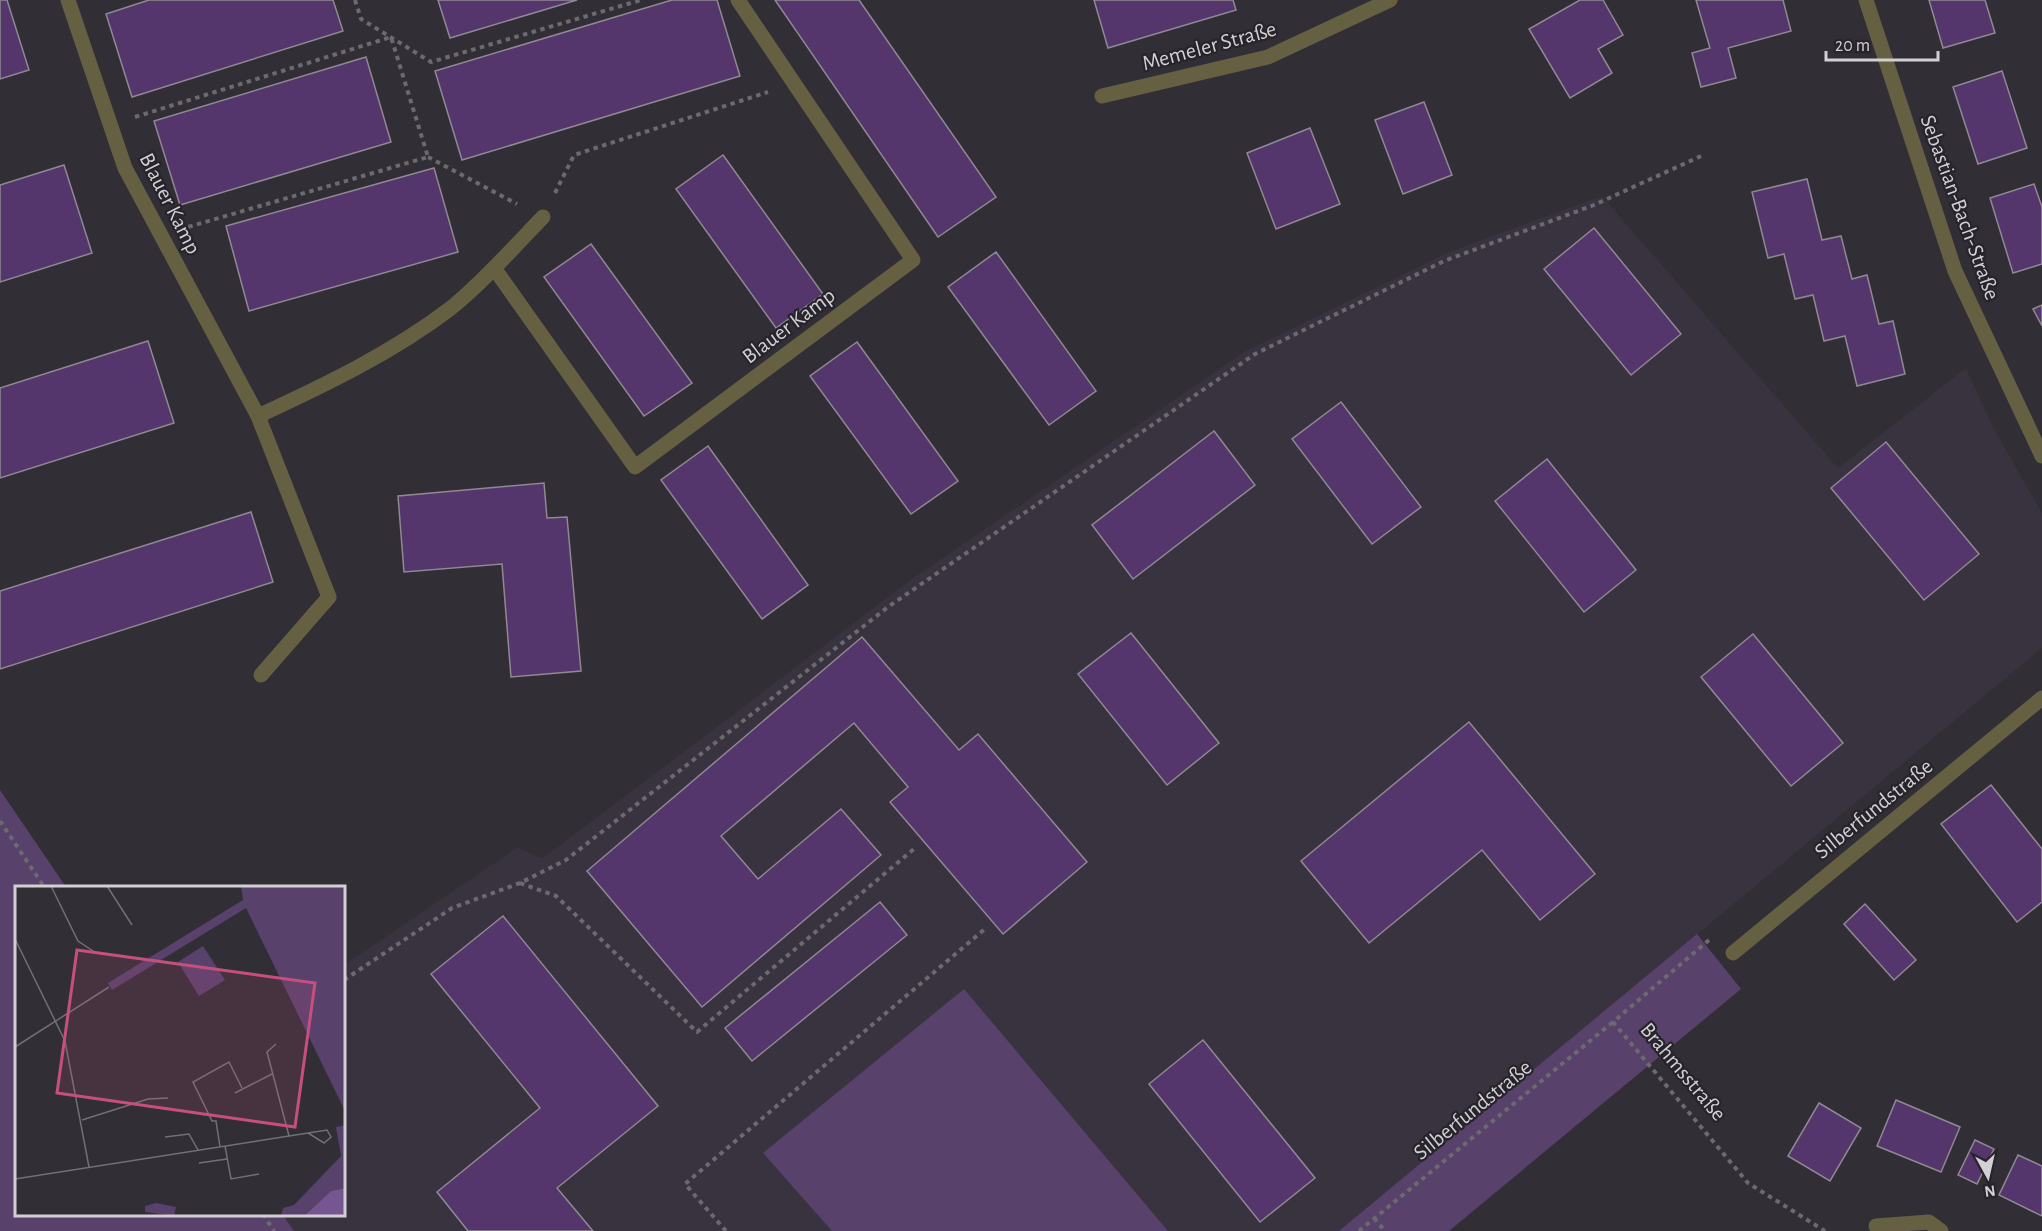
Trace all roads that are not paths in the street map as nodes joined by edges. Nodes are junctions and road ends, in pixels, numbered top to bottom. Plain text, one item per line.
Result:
1 (68, 0) edge
2 (738, 0) edge
3 (1390, 0) edge
4 (1866, 0) edge
5 (1102, 96) dead end
6 (543, 217) road end
7 (494, 268) junction
8 (258, 416) junction
9 (2042, 456) edge
10 (261, 675) dead end
11 (2042, 698) edge
12 (1733, 953) dead end
13 (1876, 1226) dead end
14 (1941, 1231) edge

1 - 8 street, Blauer Kamp
2 - 7 street, Blauer Kamp
3 - 5 street, Memeler Straße
4 - 9 street, Sebastian-Bach-Straße
6 - 7 street
7 - 8 street
8 - 10 street, Blauer Kamp
11 - 12 street, Silberfundstraße
13 - 14 street

